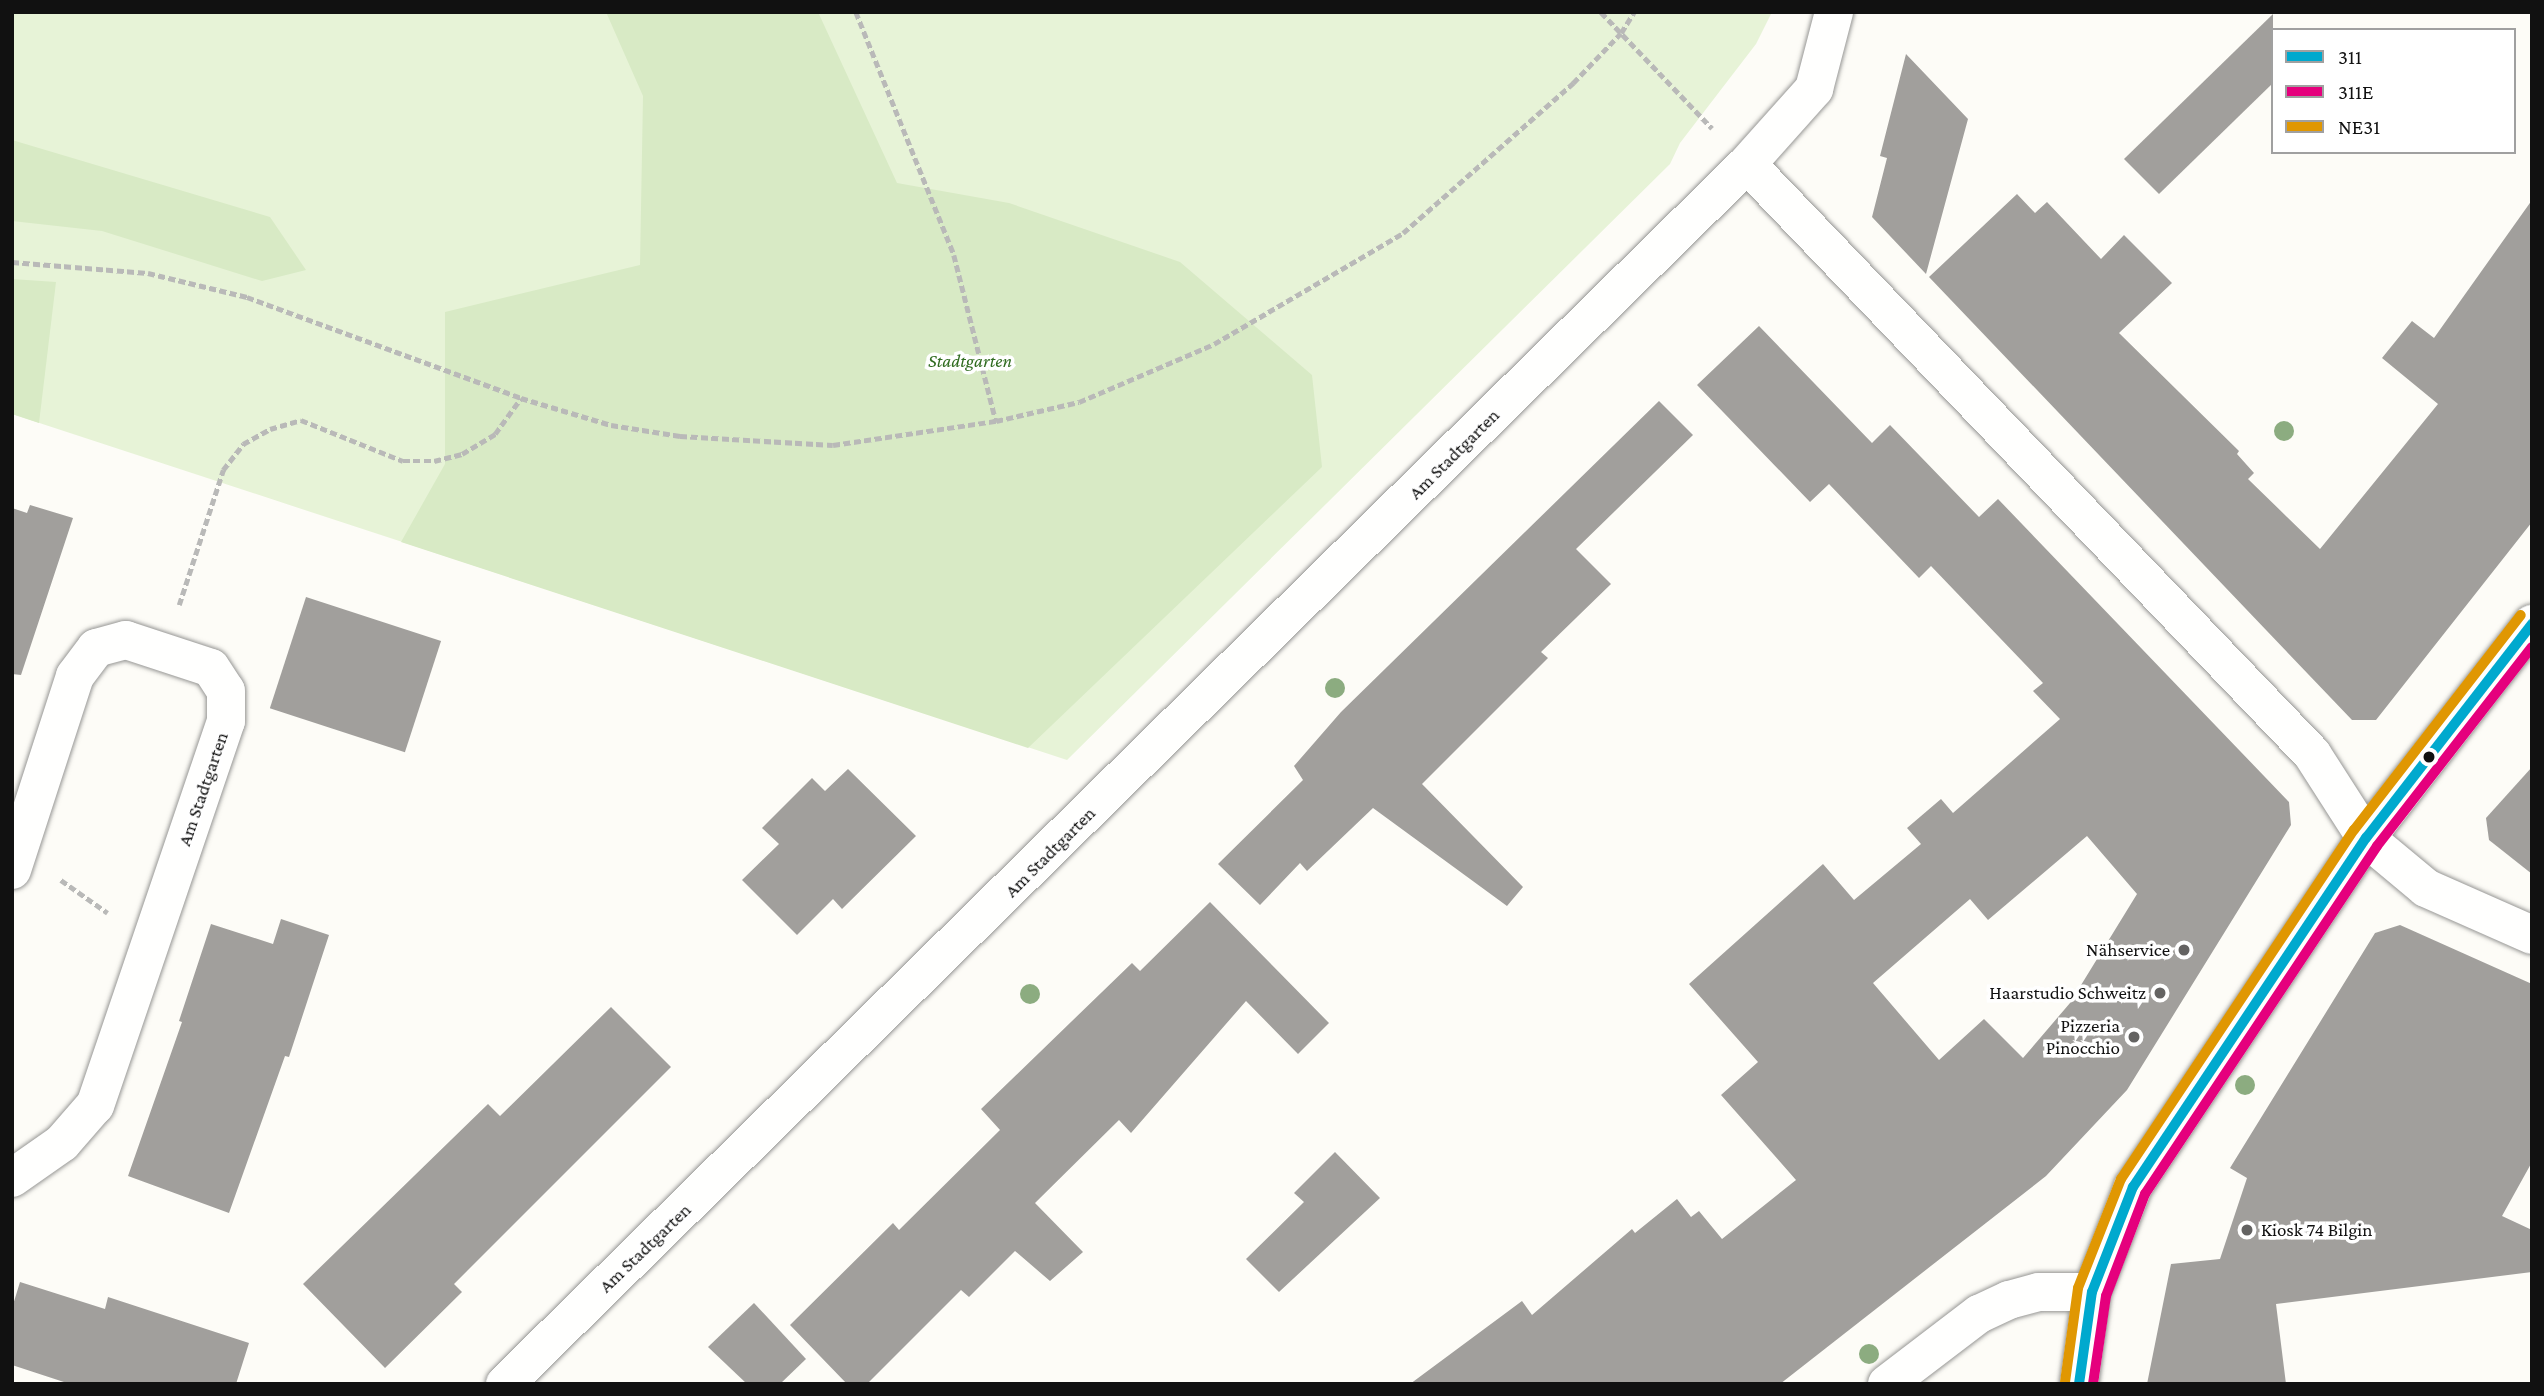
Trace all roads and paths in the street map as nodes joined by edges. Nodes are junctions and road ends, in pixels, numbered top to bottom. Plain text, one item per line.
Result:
1 (856, 12) edge
2 (1601, 12) edge
3 (1634, 12) edge
4 (1834, 12) edge
5 (1621, 33) junction
6 (1747, 164) junction
7 (12, 262) edge
8 (521, 398) junction
9 (996, 421) junction
10 (2532, 624) edge
11 (163, 652) junction
12 (2366, 838) junction
13 (14, 865) edge
14 (154, 933) junction
15 (2532, 934) edge
16 (12, 1178) edge
17 (2092, 1292) junction
18 (505, 1384) edge
19 (1887, 1384) edge
20 (2079, 1384) edge

1 - 9 path
2 - 5 path
3 - 5 path
4 - 6 street, Am Stadtgarten
5 - 6 path
5 - 9 path
6 - 12 street
6 - 18 street, Am Stadtgarten
7 - 8 path
8 - 9 path
8 - 11 path
10 - 12 street
11 - 13 street, Am Stadtgarten
11 - 14 street, Am Stadtgarten
12 - 15 street
12 - 17 street
13 - 14 path
14 - 16 street, Am Stadtgarten
17 - 19 street
17 - 20 street

